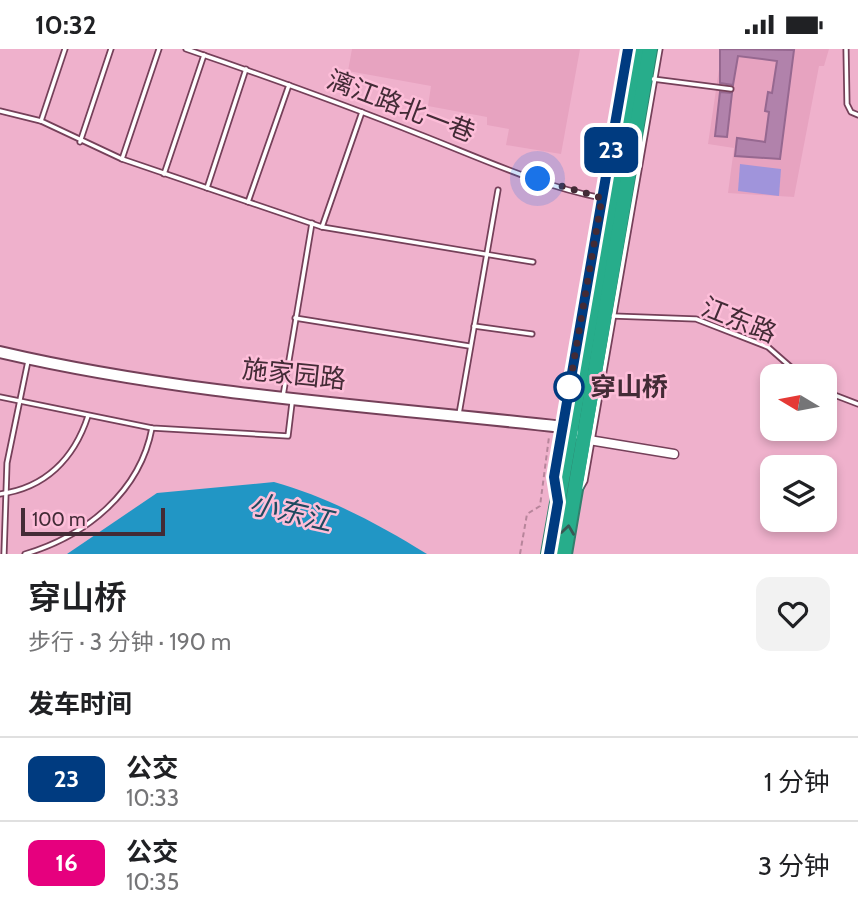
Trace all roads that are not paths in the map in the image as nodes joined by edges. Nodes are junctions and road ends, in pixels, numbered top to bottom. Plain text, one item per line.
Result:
1 (65, 49) edge
2 (111, 49) edge
3 (159, 49) edge
4 (186, 49) edge
5 (628, 49) edge
6 (638, 49) edge
7 (650, 49) edge
8 (660, 49) edge
9 (846, 49) edge
10 (204, 55) junction
11 (246, 69) junction
12 (639, 77) junction
13 (289, 84) junction
14 (732, 89) dead end
15 (0, 111) edge
16 (362, 112) junction
17 (858, 115) edge
18 (41, 121) junction
19 (80, 142) junction
20 (122, 159) junction
21 (164, 173) junction
22 (207, 188) junction
23 (498, 190) dead end
24 (602, 198) junction
25 (248, 202) junction
26 (312, 223) junction
27 (322, 227) junction
28 (486, 255) junction
29 (533, 263) dead end
30 (613, 316) junction
31 (295, 318) junction
32 (474, 326) junction
33 (532, 334) dead end
34 (470, 347) junction
35 (0, 352) edge
36 (29, 359) junction
37 (787, 364) edge
38 (837, 396) edge
39 (0, 397) edge
40 (288, 397) junction
41 (19, 402) junction
42 (858, 404) edge
43 (458, 416) junction
44 (88, 417) junction
45 (152, 428) junction
46 (572, 433) junction
47 (674, 454) dead end
48 (2, 494) edge
49 (565, 504) junction
50 (5, 554) edge
51 (25, 554) edge
52 (549, 554) edge
53 (564, 554) edge

1 - 18 lane
2 - 19 lane
3 - 20 lane
4 - 10 lane, 漓江路北一巷
5 - 12 lane
6 - 12 highway
7 - 12 highway
8 - 12 lane
9 - 17 lane
10 - 11 lane, 漓江路北一巷
10 - 21 lane
11 - 13 lane, 漓江路北一巷
11 - 22 lane
12 - 14 lane
12 - 24 lane
12 - 30 lane
12 - 46 highway
13 - 16 lane, 漓江路北一巷
13 - 25 lane
15 - 18 lane
16 - 24 lane, 漓江路北一巷
16 - 27 lane
18 - 19 lane
19 - 20 lane
20 - 21 lane
21 - 22 lane
22 - 25 lane
23 - 28 lane
24 - 46 lane
25 - 26 lane
26 - 27 lane
26 - 31 lane
27 - 28 lane
28 - 29 lane
28 - 32 lane
30 - 37 lane, 江东路
30 - 46 lane
31 - 34 lane
31 - 40 lane
32 - 33 lane
32 - 34 lane
34 - 43 lane
35 - 36 street, 施家园路
36 - 40 street, 施家园路
36 - 41 lane
38 - 42 lane
39 - 41 lane
40 - 43 street, 施家园路
40 - 45 lane
41 - 44 lane
41 - 48 lane
43 - 46 street, 施家园路
44 - 45 lane
44 - 48 lane
45 - 51 lane
46 - 47 street
46 - 49 highway
46 - 49 lane
48 - 50 lane
49 - 52 highway
53 -> 49 highway

